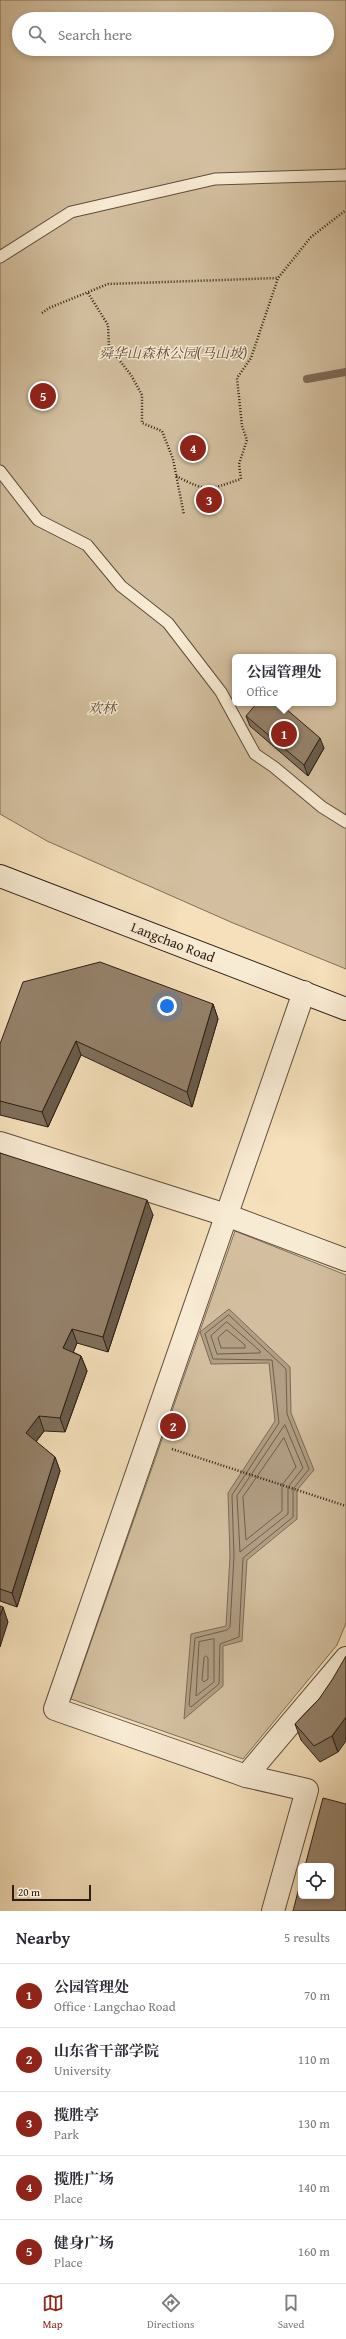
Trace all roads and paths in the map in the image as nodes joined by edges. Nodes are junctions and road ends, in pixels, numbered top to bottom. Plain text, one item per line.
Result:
1 (346, 175) edge
2 (346, 210) edge
3 (0, 257) edge
4 (278, 278) junction
5 (88, 293) junction
6 (42, 313) dead end
7 (0, 471) edge
8 (176, 476) junction
9 (184, 515) dead end
10 (346, 822) edge
11 (0, 876) edge
12 (304, 992) junction
13 (346, 1008) edge
14 (0, 1143) edge
15 (226, 1215) junction
16 (346, 1260) edge
17 (148, 1442) junction
18 (346, 1506) edge
19 (346, 1658) edge
20 (246, 1776) junction
21 (273, 1911) edge

1 - 3 lane
2 - 4 path
4 - 5 path
4 - 8 path
5 - 6 path
5 - 8 path
7 - 10 lane
8 - 9 path
11 - 12 street, Langchao Road
12 - 13 street, Langchao Road
12 - 15 street
14 - 15 street
15 - 16 street
15 - 17 street
17 - 18 path
17 - 20 street
19 - 20 street
20 - 21 street

